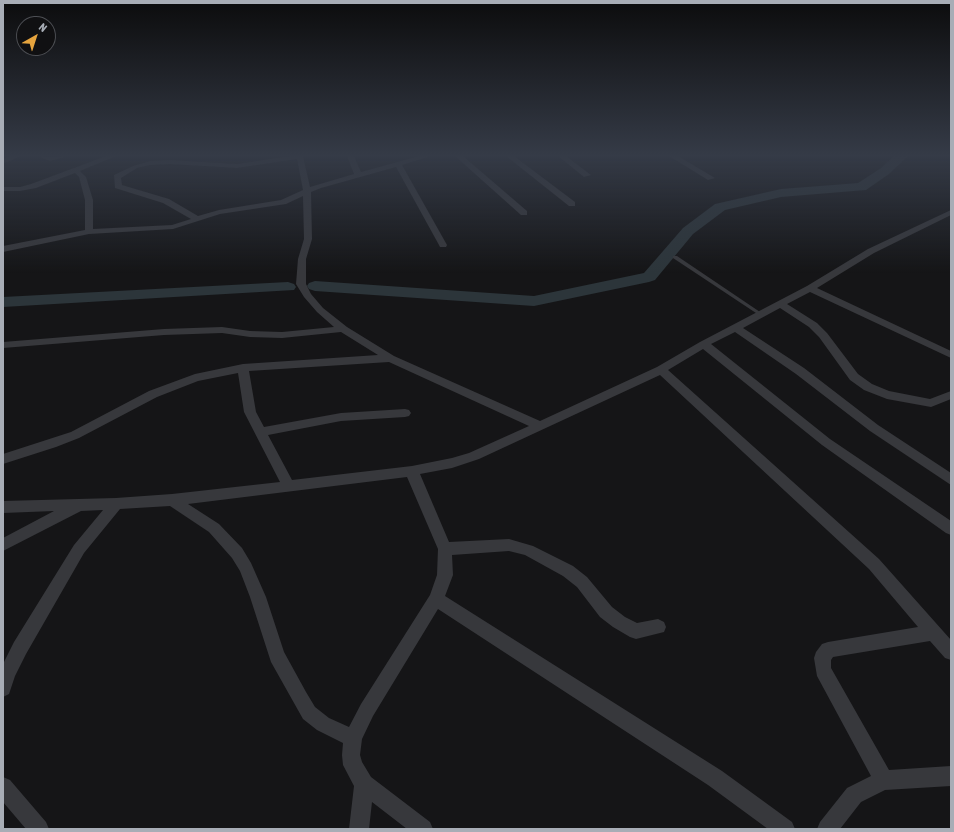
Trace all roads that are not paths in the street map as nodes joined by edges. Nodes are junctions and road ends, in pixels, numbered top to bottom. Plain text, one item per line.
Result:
1 (88, 195) edge
2 (144, 195) edge
3 (297, 195) edge
4 (307, 195) edge
5 (415, 195) edge
6 (502, 195) edge
7 (560, 195) edge
8 (572, 204) dead end
9 (951, 212) edge
10 (524, 214) dead end
11 (197, 219) junction
12 (89, 232) junction
13 (443, 245) dead end
14 (3, 246) edge
15 (20, 246) junction
16 (3, 249) edge
17 (675, 257) dead end
18 (810, 288) junction
19 (781, 304) junction
20 (761, 314) junction
21 (343, 328) junction
22 (736, 328) junction
23 (704, 344) junction
24 (3, 345) edge
25 (951, 355) edge
26 (390, 358) junction
27 (243, 368) junction
28 (662, 370) junction
29 (951, 396) edge
30 (405, 413) dead end
31 (540, 426) junction
32 (261, 432) junction
33 (3, 459) edge
34 (412, 470) junction
35 (951, 480) edge
36 (289, 487) junction
37 (172, 500) junction
38 (116, 504) junction
39 (80, 505) junction
40 (3, 507) edge
41 (951, 529) edge
42 (3, 545) edge
43 (445, 549) junction
44 (436, 599) junction
45 (658, 628) dead end
46 (934, 632) junction
47 (951, 652) edge
48 (3, 688) edge
49 (353, 738) junction
50 (951, 776) edge
51 (884, 780) junction
52 (364, 784) junction
53 (3, 787) edge
54 (39, 829) edge
55 (359, 829) edge
56 (423, 829) edge
57 (785, 829) edge
58 (827, 829) edge

1 - 12 street
2 - 11 street
3 - 11 street
4 - 21 street
5 - 13 street
6 - 10 street
7 - 8 street
9 - 18 street
11 - 12 street
12 - 15 street
14 - 15 street
15 - 16 street
17 - 20 lane
18 - 19 street
18 - 25 street
19 - 20 street
19 - 29 street
20 - 22 street
21 - 24 street
21 - 26 street
22 - 23 street
22 - 35 street
23 - 28 street
23 - 41 street
26 - 27 street
26 - 31 street
27 - 32 street
27 - 33 street
28 - 31 street
28 - 46 street
30 - 32 street
31 - 34 street
32 - 36 street
34 - 36 street
34 - 43 street
36 - 37 street
37 - 38 street
37 - 49 street
38 - 39 street
38 - 48 street
39 - 40 street
39 - 42 street
43 - 44 street
43 - 45 street
44 - 49 street
44 - 57 street
46 - 47 street
46 - 51 street
49 - 52 street
50 - 51 street
51 - 58 street
52 - 55 street
52 - 56 street
53 - 54 street

